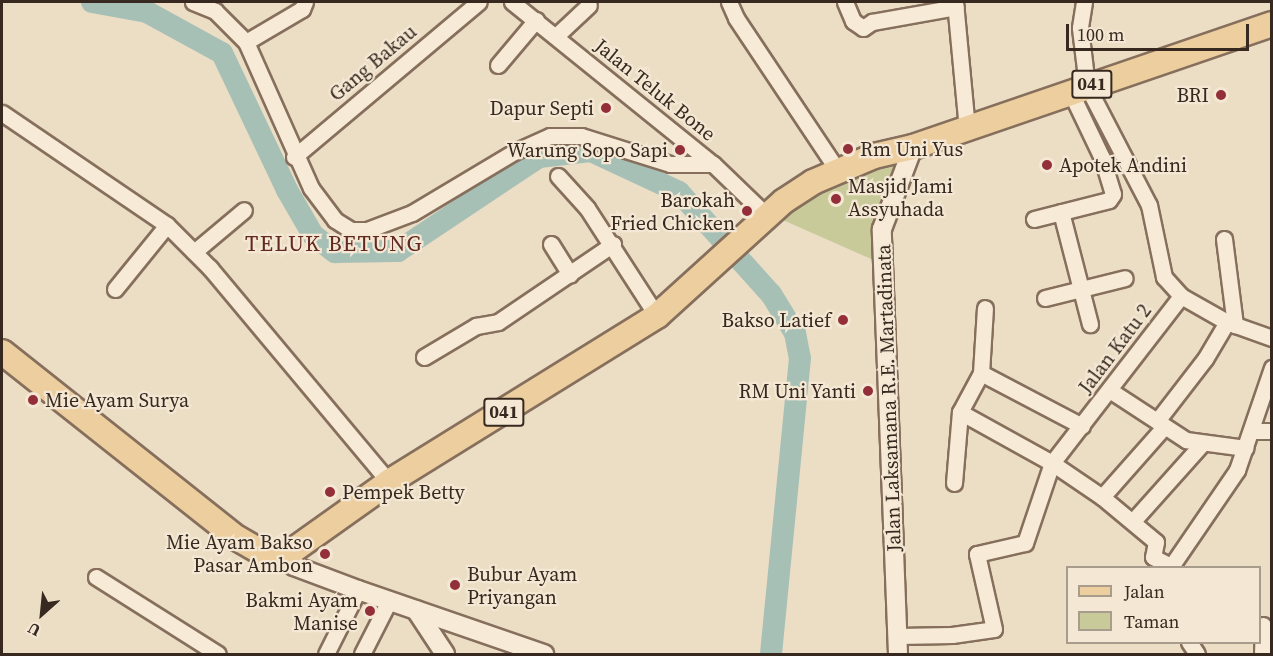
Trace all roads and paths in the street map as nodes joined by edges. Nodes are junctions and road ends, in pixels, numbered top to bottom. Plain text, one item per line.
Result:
1 (193, 2) edge
2 (305, 2) edge
3 (479, 2) edge
4 (513, 2) edge
5 (729, 2) edge
6 (845, 2) edge
7 (1084, 2) edge
8 (955, 4) edge
9 (588, 5) dead end
10 (536, 20) junction
11 (1272, 24) edge
12 (556, 36) junction
13 (246, 42) junction
14 (498, 65) dead end
15 (1079, 88) junction
16 (2, 113) edge
17 (967, 129) junction
18 (913, 147) junction
19 (294, 158) junction
20 (712, 164) junction
21 (838, 171) junction
22 (558, 176) dead end
23 (244, 210) dead end
24 (1061, 212) junction
25 (764, 219) junction
26 (1034, 219) dead end
27 (167, 225) junction
28 (1224, 238) dead end
29 (550, 244) dead end
30 (613, 244) junction
31 (194, 252) junction
32 (570, 274) junction
33 (1125, 278) dead end
34 (115, 289) dead end
35 (1080, 290) junction
36 (1181, 296) junction
37 (1045, 298) dead end
38 (985, 308) dead end
39 (657, 316) junction
40 (1090, 324) dead end
41 (1231, 324) junction
42 (1272, 338) edge
43 (2, 352) edge
44 (424, 357) dead end
45 (1272, 368) edge
46 (981, 373) junction
47 (1112, 392) junction
48 (960, 412) junction
49 (1160, 424) junction
50 (1082, 426) junction
51 (1251, 431) junction
52 (1272, 431) edge
53 (1201, 445) junction
54 (1245, 448) junction
55 (1052, 463) junction
56 (389, 482) junction
57 (954, 483) dead end
58 (1102, 497) junction
59 (1133, 521) junction
60 (285, 556) junction
61 (1169, 566) edge
62 (1172, 566) edge
63 (96, 577) dead end
64 (358, 590) junction
65 (389, 601) junction
66 (416, 610) junction
67 (1263, 625) dead end
68 (898, 645) edge
69 (218, 654) edge
70 (326, 654) edge
71 (362, 654) edge
72 (444, 654) edge
73 (544, 654) edge
74 (1262, 654) edge

1 - 13 street
2 - 13 street
3 - 19 street, Gang Bakau
4 - 10 street, Jalan Teluk Bone
5 - 21 street
6 - 8 street
7 - 15 street
8 - 17 street
9 - 12 street
10 - 12 street, Jalan Teluk Bone
10 - 14 street
11 - 15 main road, 041
12 - 20 street, Jalan Teluk Bone
13 - 19 street
15 - 17 main road, 041
15 - 24 street
15 - 36 street
16 - 27 street
17 - 18 main road, 041
18 - 21 main road, 041
18 - 68 street, Jalan Laksamana R.E. Martadinata
19 - 20 street
20 - 25 street, Jalan Teluk Bone
21 - 25 main road, 041
22 - 30 street
23 - 31 street
24 - 26 street
24 - 35 street
25 - 39 main road, 041
27 - 31 street
27 - 34 street
28 - 41 street
29 - 32 street
30 - 32 street
30 - 39 street
31 - 56 street
32 - 44 street
33 - 35 street
35 - 37 street
35 - 40 street
36 - 41 street
36 - 47 street, Jalan Katu 2
38 - 46 street
39 - 56 main road, 041
41 - 42 street
41 - 49 street
43 - 60 main road
45 - 51 street
46 - 48 street
46 - 50 street
47 - 49 street
47 - 50 street, Jalan Katu 2
48 - 55 street
48 - 57 street
49 - 53 street
49 - 58 street
50 - 55 street, Jalan Katu 2
51 - 52 street
51 - 54 street
53 - 54 street
53 - 59 street
54 - 62 street
55 - 58 street
55 - 68 street, Jalan Katu 2
56 - 60 main road, 041
58 - 59 street
59 - 61 street
60 - 64 street
63 - 69 street
64 - 65 street
64 - 70 street
65 - 66 street
65 - 71 street
66 - 72 street
66 - 73 street
67 - 74 street

